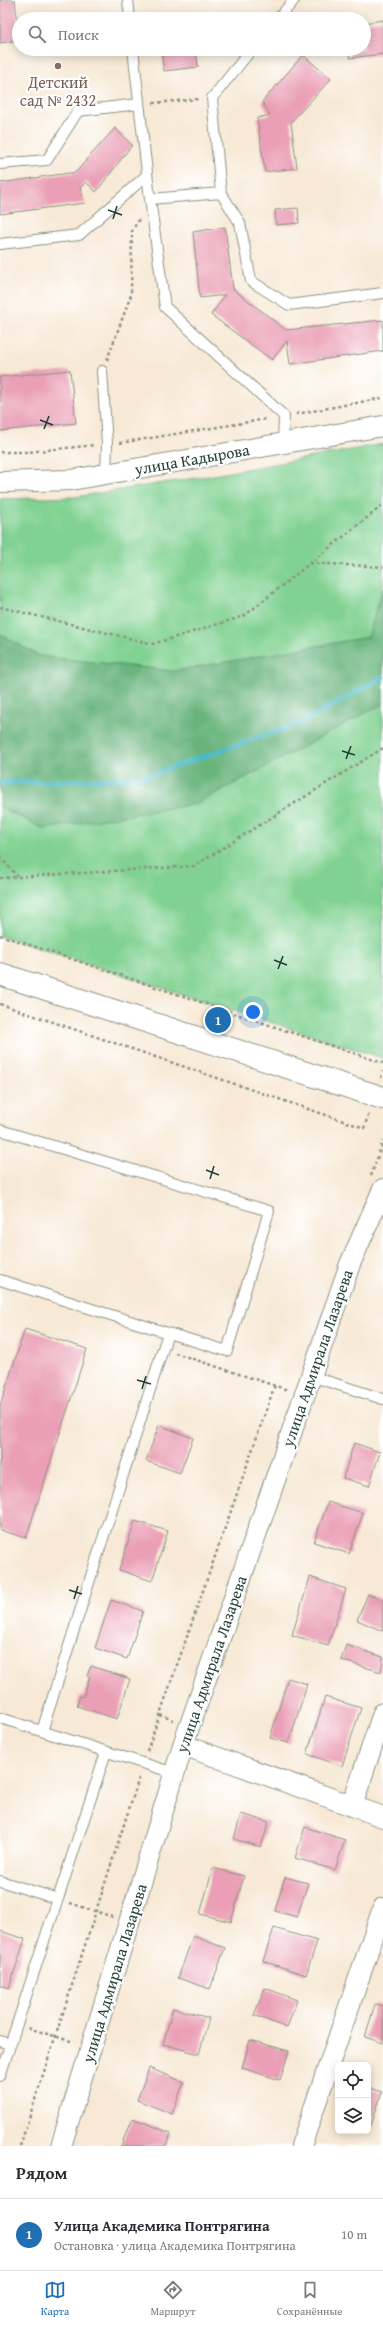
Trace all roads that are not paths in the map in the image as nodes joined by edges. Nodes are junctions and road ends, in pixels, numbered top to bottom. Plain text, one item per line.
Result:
1 (128, 0) edge
2 (294, 0) edge
3 (129, 12) edge
4 (284, 12) edge
5 (134, 56) edge
6 (246, 56) edge
7 (139, 104) junction
8 (0, 164) edge
9 (147, 175) junction
10 (221, 193) junction
11 (150, 199) junction
12 (0, 244) edge
13 (383, 293) edge
14 (102, 371) road end
15 (383, 426) edge
16 (283, 444) junction
17 (106, 474) junction
18 (0, 482) edge
19 (0, 974) edge
20 (379, 1097) edge
21 (0, 1130) edge
22 (376, 1184) edge
23 (0, 1280) edge
24 (168, 1333) junction
25 (311, 1376) junction
26 (383, 1399) edge
27 (383, 1713) edge
28 (0, 1718) edge
29 (42, 1731) junction
30 (183, 1745) junction
31 (106, 1752) junction
32 (174, 1773) junction
33 (352, 1806) junction
34 (383, 1818) edge
35 (0, 1881) edge
36 (58, 1899) junction
37 (383, 1908) edge
38 (0, 2041) edge
39 (10, 2044) junction
40 (0, 2076) edge
41 (61, 2146) edge
42 (301, 2146) edge

1 - 3 lane
2 - 4 lane
5 - 7 lane
6 - 10 lane
7 - 8 lane
7 - 9 lane
9 - 11 lane
9 - 12 lane
10 - 11 lane
10 - 13 lane
11 - 16 lane
14 - 17 lane
15 - 16 street, улица Кадырова
16 - 17 street, улица Кадырова
17 - 18 street, улица Кадырова
19 - 20 street
21 - 24 lane
22 - 25 street, улица Адмирала Лазарева
23 - 24 lane
24 - 29 lane
25 - 26 lane
25 - 30 street, улица Адмирала Лазарева
27 - 33 street
28 - 29 lane
29 - 31 lane
30 - 32 street, улица Адмирала Лазарева
30 - 33 street
31 - 32 lane
31 - 36 lane
32 - 41 street, улица Адмирала Лазарева
33 - 34 street
35 - 36 lane
36 - 39 lane
37 - 42 street
38 - 39 lane
39 - 40 lane

